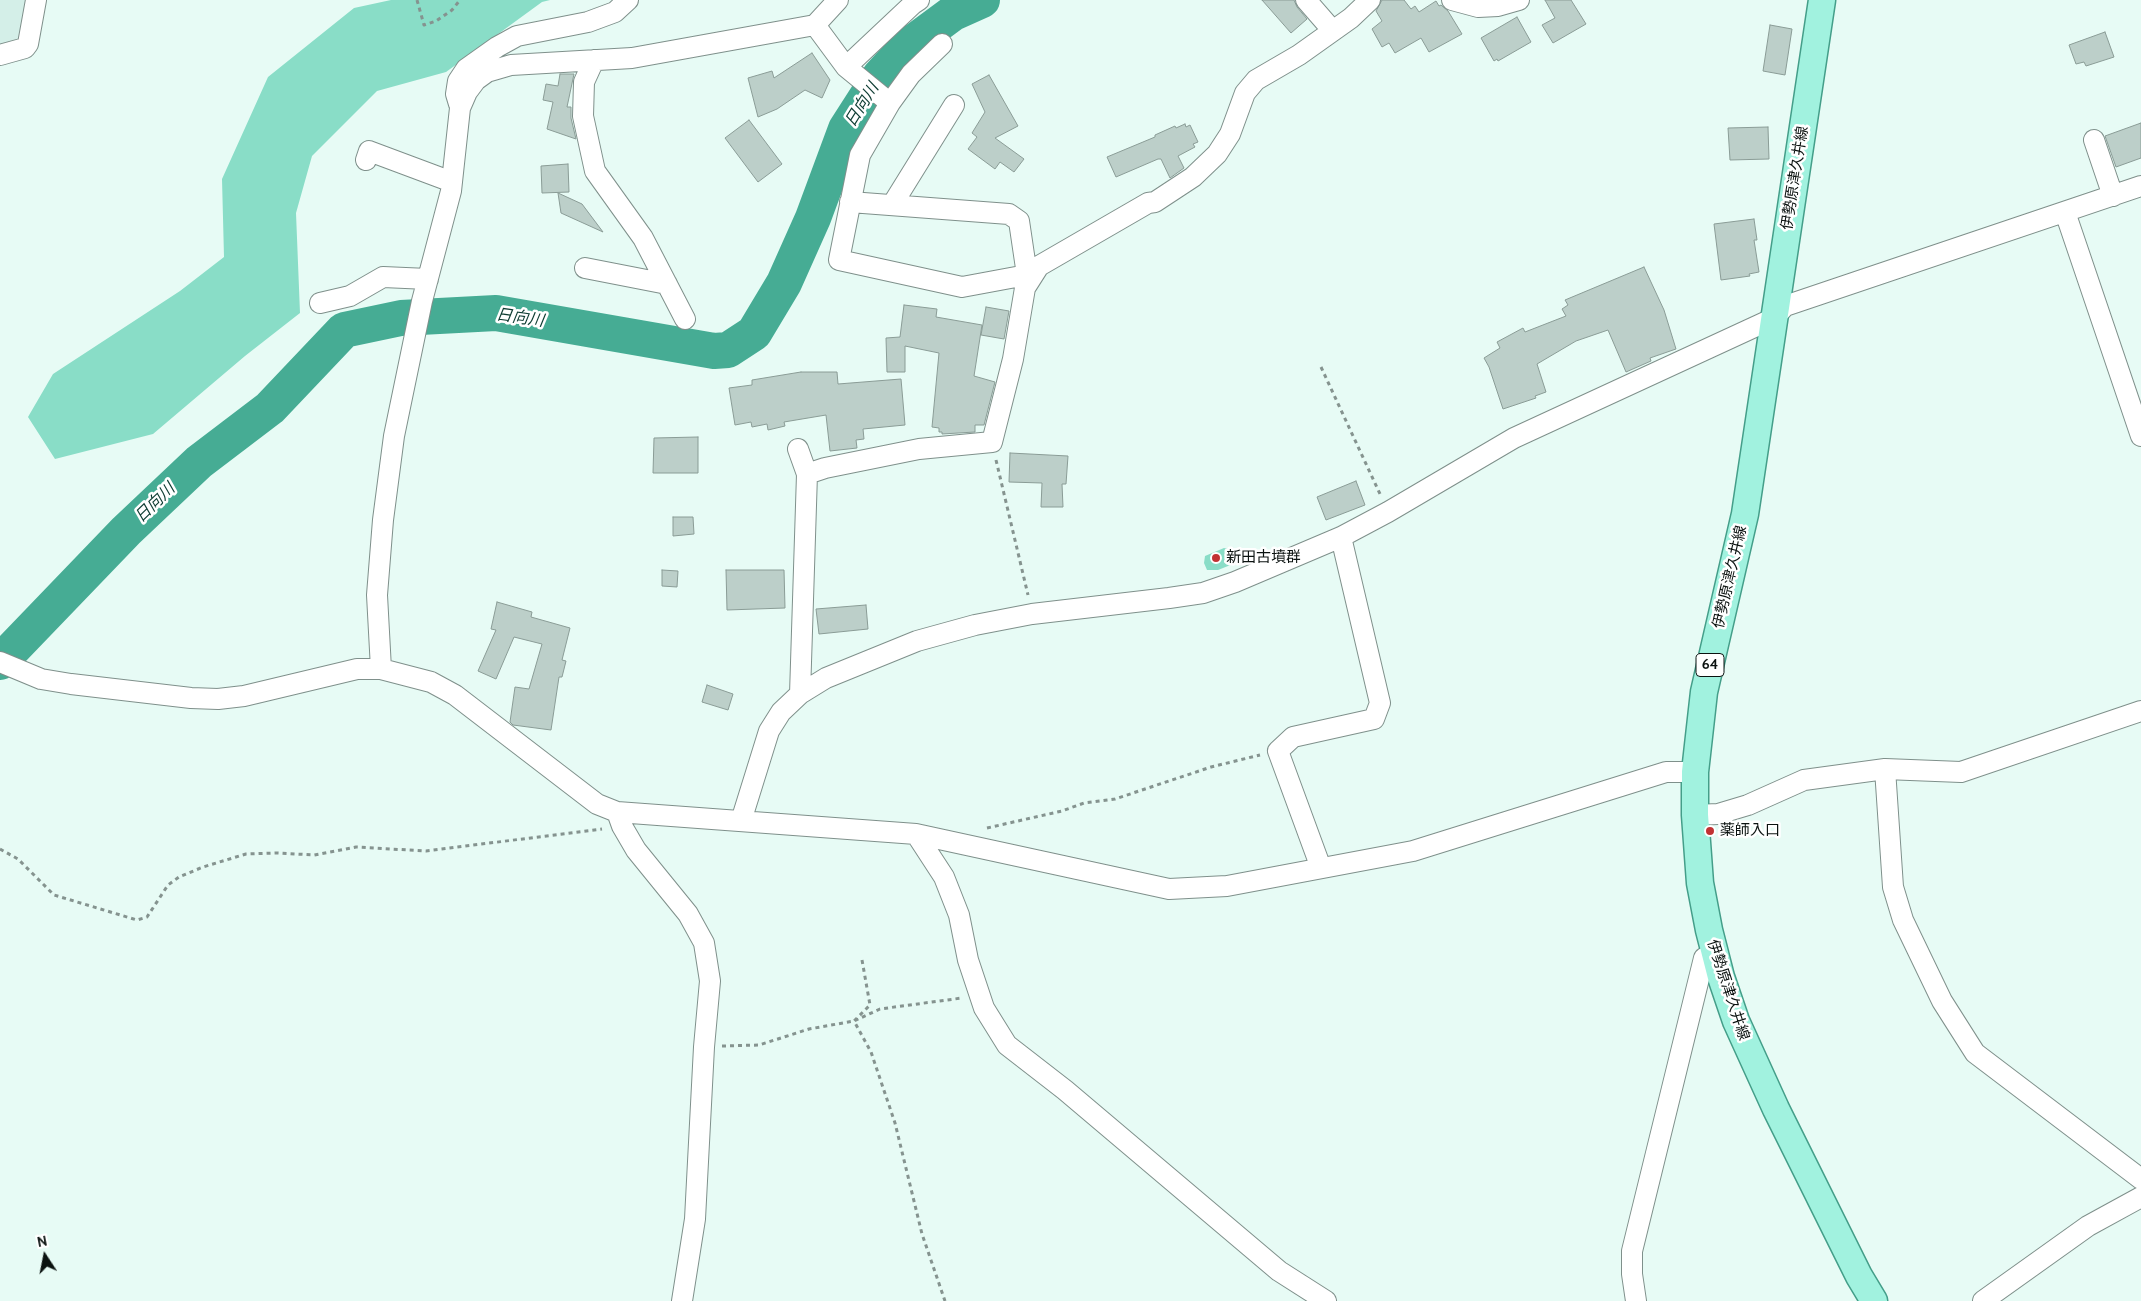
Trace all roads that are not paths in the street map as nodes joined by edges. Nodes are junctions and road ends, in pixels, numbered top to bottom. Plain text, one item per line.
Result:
1 (36, 0) edge
2 (628, 0) edge
3 (838, 0) edge
4 (919, 0) edge
5 (1306, 0) edge
6 (1370, 0) edge
7 (1452, 0) edge
8 (1519, 0) edge
9 (1822, 0) edge
10 (815, 25) junction
11 (1333, 31) junction
12 (942, 44) dead end
13 (0, 55) edge
14 (594, 60) junction
15 (849, 69) junction
16 (887, 100) junction
17 (954, 105) dead end
18 (460, 108) junction
19 (2094, 140) dead end
20 (366, 160) dead end
21 (452, 182) junction
22 (2141, 186) edge
23 (2113, 196) junction
24 (850, 202) junction
25 (892, 205) junction
26 (2065, 212) junction
27 (586, 268) dead end
28 (1030, 274) junction
29 (428, 279) junction
30 (667, 284) junction
31 (329, 295) dead end
32 (1774, 318) junction
33 (685, 319) dead end
34 (2141, 436) edge
35 (798, 449) dead end
36 (807, 474) junction
37 (1341, 536) junction
38 (5, 665) edge
39 (381, 669) junction
40 (800, 694) junction
41 (2141, 711) edge
42 (1885, 768) junction
43 (1695, 772) junction
44 (1695, 815) junction
45 (619, 819) junction
46 (741, 821) junction
47 (916, 834) junction
48 (1321, 868) junction
49 (1714, 952) junction
50 (2141, 1179) edge
51 (2141, 1197) edge
52 (682, 1301) edge
53 (1326, 1301) edge
54 (1636, 1301) edge
55 (1874, 1301) edge
56 (1983, 1301) edge

1 - 13 street
2 - 18 street
3 - 10 street
4 - 15 street
5 - 11 street
6 - 11 street
7 - 8 street
9 - 32 main road, 伊勢原津久井線 / 64
10 - 14 street
10 - 15 street
11 - 28 street
12 - 16 street
14 - 18 street
14 - 30 street
15 - 16 street
16 - 24 street
17 - 25 street
18 - 21 street
19 - 23 street
20 - 21 street
21 - 29 street
22 - 23 street
23 - 26 street
24 - 25 street
24 - 28 street
25 - 28 street
26 - 32 street
26 - 34 street
27 - 30 street
28 - 36 street
29 - 31 street
29 - 39 street
30 - 33 street
32 - 37 street
32 - 43 main road, 伊勢原津久井線 / 64
35 - 36 street
36 - 40 street
37 - 40 street
37 - 48 street
38 - 39 street
39 - 45 street
40 - 46 street
41 - 42 street
42 - 44 street
42 - 50 street
43 - 44 main road, 伊勢原津久井線 / 64
43 - 48 street
44 - 49 main road, 伊勢原津久井線 / 64
45 - 46 street
45 - 52 street
46 - 47 street
47 - 48 street
47 - 53 street
49 - 54 street
49 - 55 main road, 伊勢原津久井線 / 64
51 - 56 street

